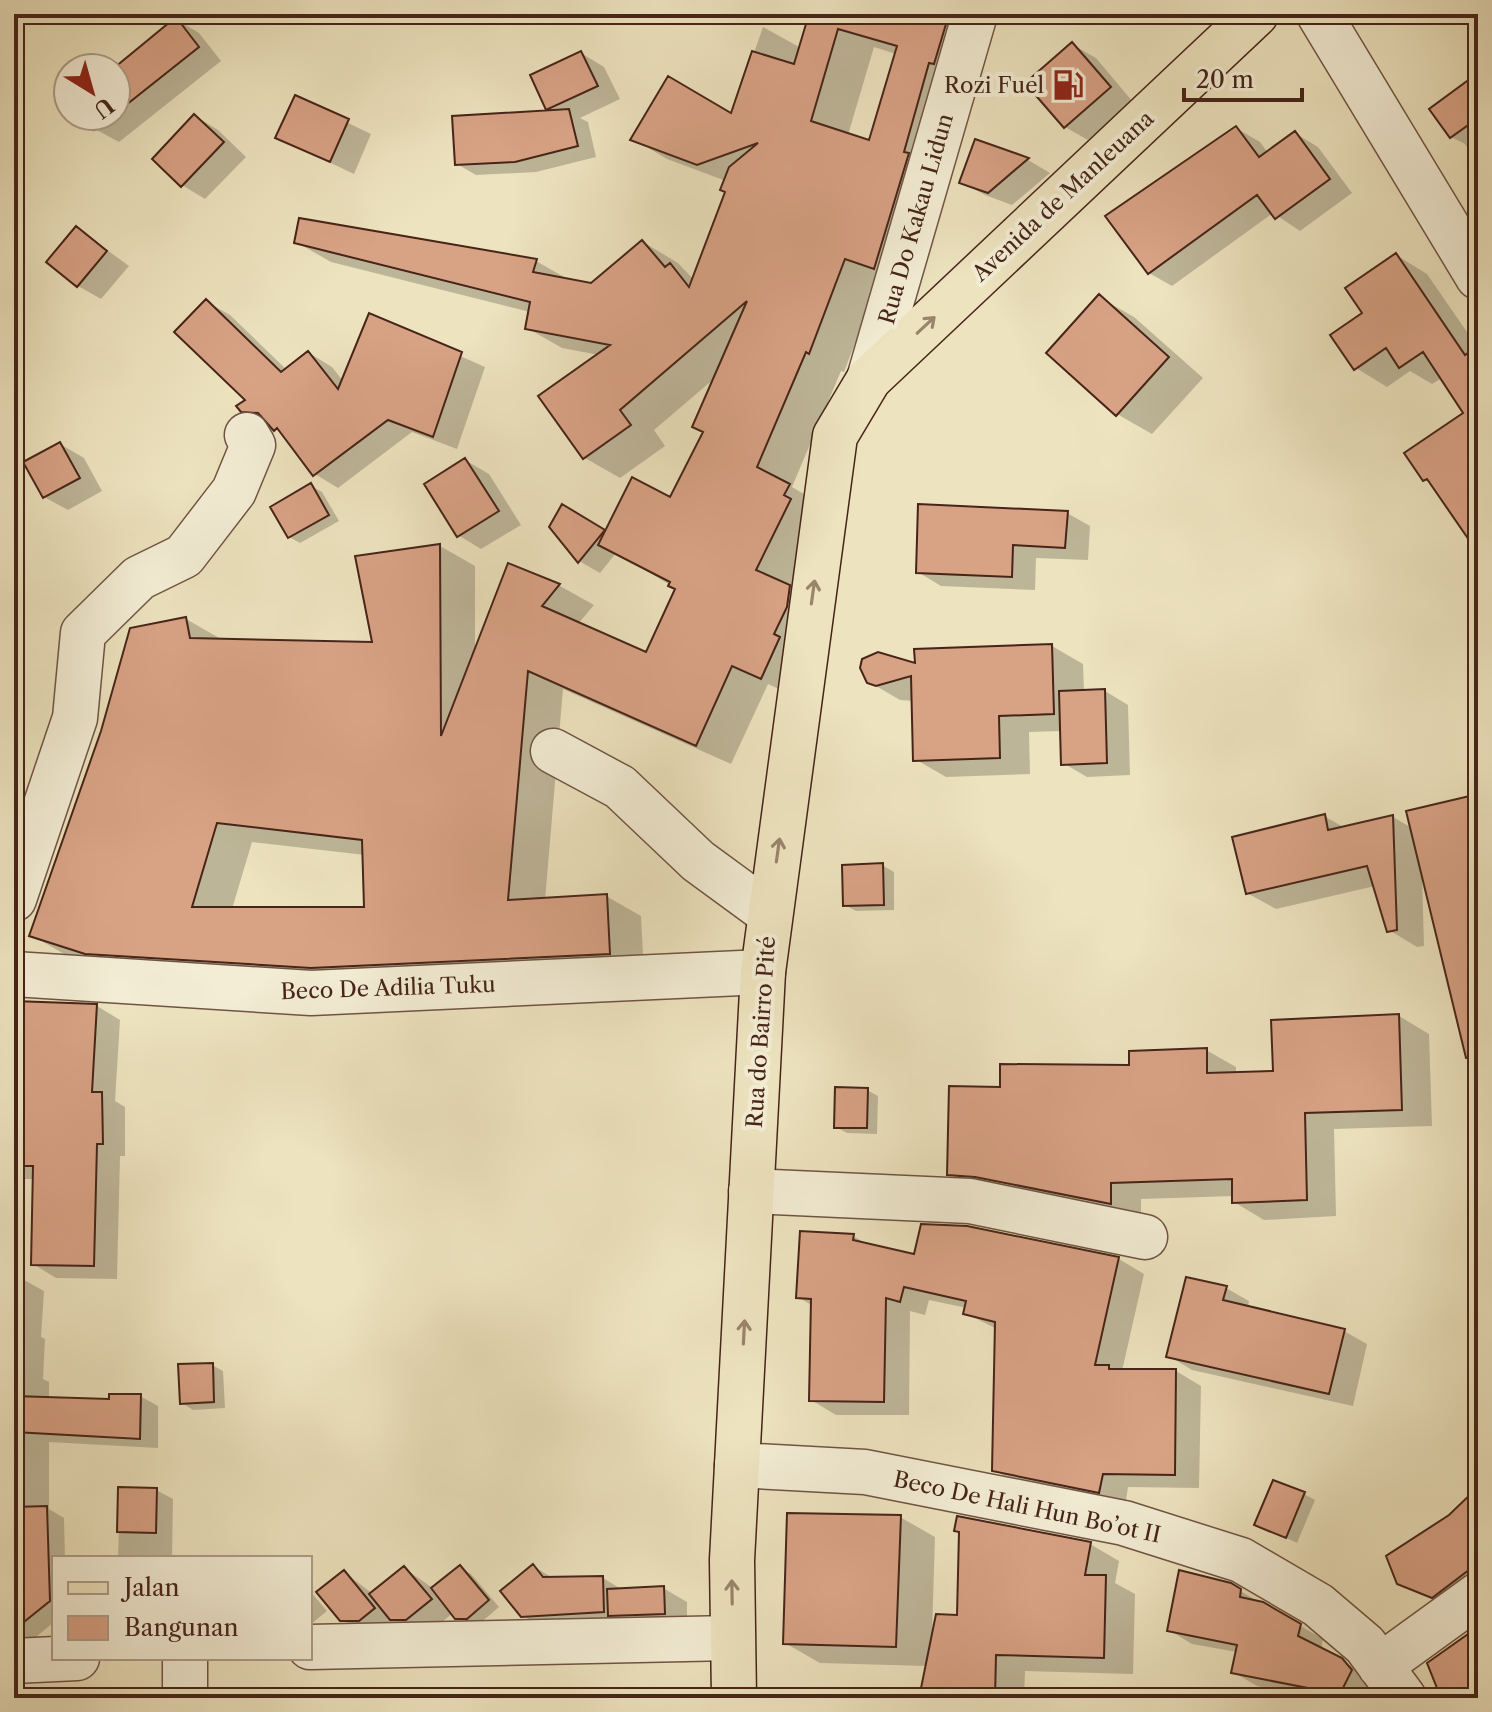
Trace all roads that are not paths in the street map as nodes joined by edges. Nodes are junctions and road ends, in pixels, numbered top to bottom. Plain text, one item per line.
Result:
1 (975, 14) edge
2 (1256, 14) edge
3 (1319, 14) edge
4 (1478, 277) edge
5 (869, 379) junction
6 (247, 435) dead end
7 (553, 751) dead end
8 (14, 899) edge
9 (769, 913) junction
10 (763, 972) junction
11 (14, 974) edge
12 (751, 1191) junction
13 (1145, 1237) dead end
14 (737, 1465) junction
15 (1478, 1595) edge
16 (732, 1638) junction
17 (312, 1647) edge
18 (52, 1659) edge
19 (185, 1660) edge
20 (14, 1661) edge
21 (1392, 1682) edge
22 (185, 1698) edge
23 (734, 1698) edge

1 - 5 street, Rua Do Kakau Lidun
5 -> 2 main road, Avenida de Manleuana
3 - 4 street
9 -> 5 main road, Rua do Bairro Pité
6 - 8 street
7 - 9 street
9 - 10 main road, Rua do Bairro Pité
10 - 11 street, Beco De Adilia Tuku
10 - 12 main road, Rua do Bairro Pité
12 - 13 street
14 -> 12 main road, Rua do Bairro Pité
16 -> 14 main road, Rua do Bairro Pité
14 - 21 street, Beco De Hali Hun Bo’ot II
15 - 21 street
16 - 17 street
16 - 23 main road, Rua do Bairro Pité
18 - 20 street
19 - 22 street

